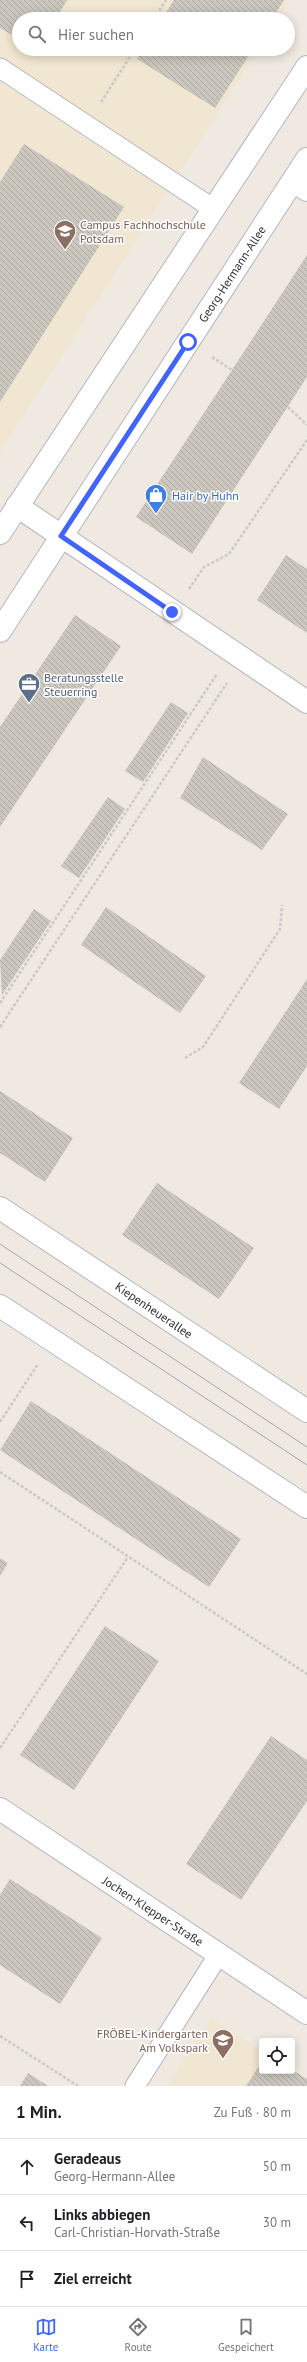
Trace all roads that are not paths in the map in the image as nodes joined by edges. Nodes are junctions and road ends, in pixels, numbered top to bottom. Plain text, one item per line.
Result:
1 (307, 67) edge
2 (0, 68) edge
3 (307, 159) edge
4 (300, 186) edge
5 (212, 208) junction
6 (17, 506) junction
7 (0, 533) edge
8 (61, 536) junction
9 (0, 631) edge
10 (307, 702) edge
11 (0, 1208) edge
12 (0, 1306) edge
13 (307, 1411) edge
14 (307, 1507) edge
15 (0, 1809) edge
16 (219, 1954) junction
17 (307, 2012) edge
18 (135, 2086) edge

1 - 5 street
2 - 5 lane
3 - 4 street, Georg-Hermann-Allee
4 - 8 street, Georg-Hermann-Allee
5 - 6 street
6 - 7 street
6 - 8 street
8 - 9 street, Georg-Hermann-Allee
8 - 10 street
11 - 13 street, Kiepenheuerallee
12 - 14 street
15 - 16 street, Jochen-Klepper-Straße
16 - 17 street, Jochen-Klepper-Straße
16 - 18 lane

